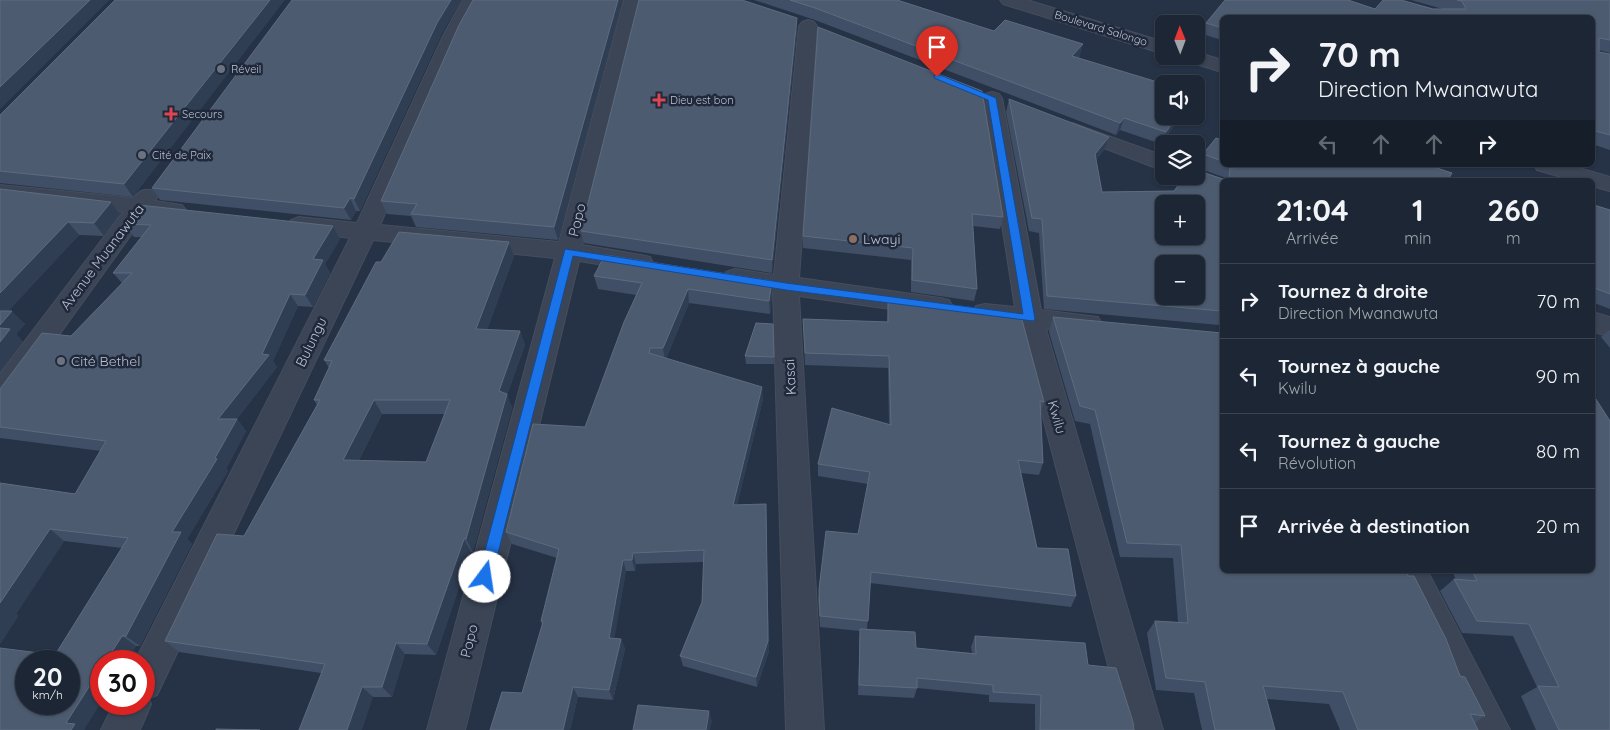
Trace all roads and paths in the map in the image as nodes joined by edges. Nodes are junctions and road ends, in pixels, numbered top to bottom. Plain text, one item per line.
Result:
1 (472, 0) edge
2 (633, 0) edge
3 (1009, 0) edge
4 (808, 26) dead end
5 (1155, 45) edge
6 (1205, 61) edge
7 (1220, 65) edge
8 (992, 98) dead end
9 (1055, 122) edge
10 (1155, 161) edge
11 (1552, 167) edge
12 (1589, 178) edge
13 (1595, 180) edge
14 (158, 183) edge
15 (1610, 184) edge
16 (0, 192) edge
17 (140, 206) junction
18 (199, 213) edge
19 (277, 222) edge
20 (365, 232) junction
21 (569, 252) junction
22 (663, 266) edge
23 (710, 274) edge
24 (786, 286) junction
25 (1030, 319) junction
26 (1595, 322) edge
27 (1116, 327) edge
28 (1610, 327) edge
29 (0, 395) edge
30 (1412, 573) edge
31 (155, 660) edge
32 (128, 715) edge
33 (120, 730) edge
34 (446, 730) edge
35 (805, 730) edge
36 (1144, 730) edge
37 (1491, 730) edge

1 - 20 street, Bulungu
2 - 21 street, Popo
3 - 5 street, Boulevard Salongo
4 - 24 street, Kasai
6 - 7 street
8 - 25 street, Kwilu
9 - 10 street
11 - 12 street
13 - 15 street
14 - 17 street, Avenue Muanawuta
16 - 17 street
17 - 18 street
17 - 29 street, Avenue Muanawuta
19 - 20 street
20 - 21 street
20 - 31 street, Bulungu
21 - 22 street
21 - 34 street, Popo
23 - 24 street
24 - 25 street
24 - 35 street, Kasai
25 - 27 street
25 - 36 street, Kwilu
26 - 28 street
30 - 37 street
32 - 33 street

